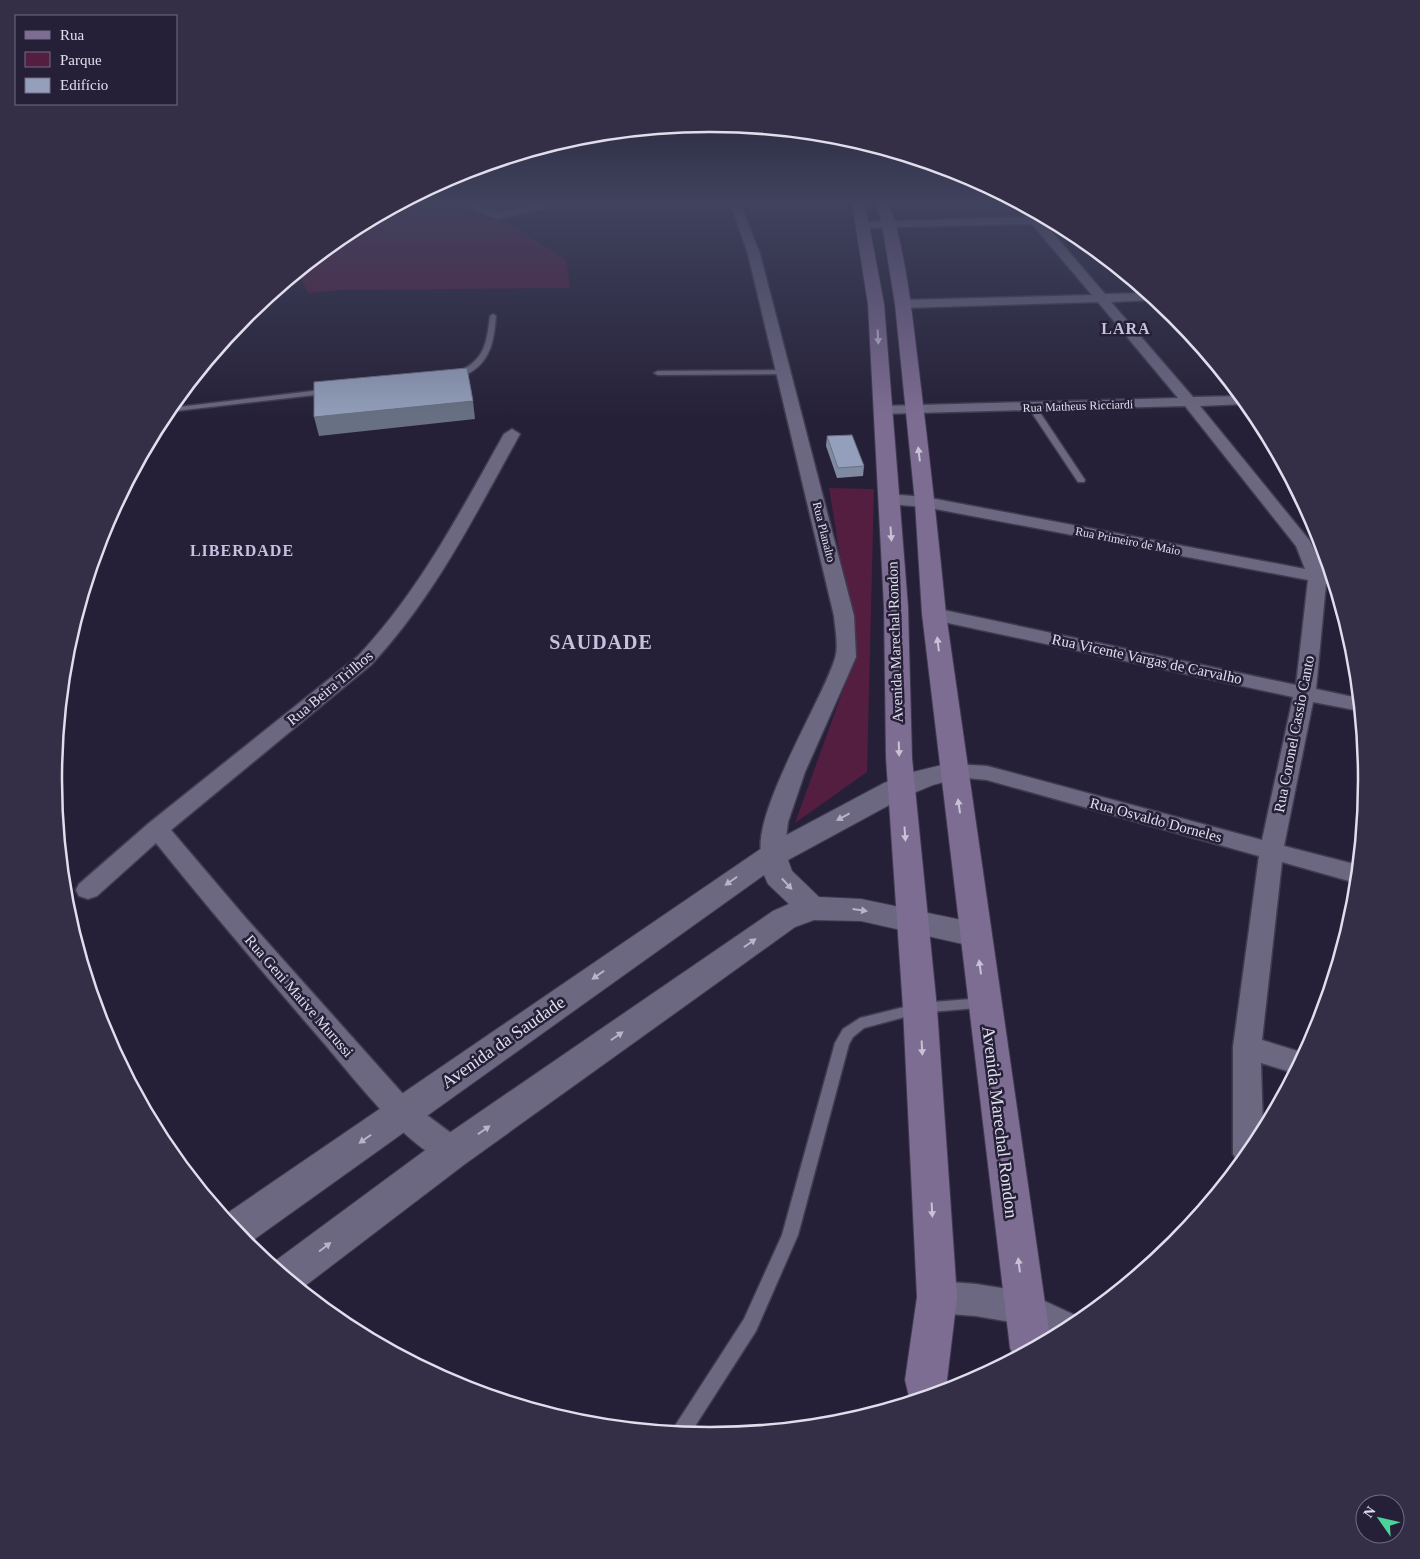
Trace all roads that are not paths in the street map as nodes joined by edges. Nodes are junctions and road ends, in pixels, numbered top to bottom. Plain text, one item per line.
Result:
1 (759, 276) edge
2 (871, 276) edge
3 (898, 276) edge
4 (1085, 276) edge
5 (1142, 297) edge
6 (1103, 299) junction
7 (903, 304) junction
8 (493, 316) dead end
9 (783, 372) junction
10 (658, 373) dead end
11 (449, 378) edge
12 (336, 391) edge
13 (1235, 400) edge
14 (1190, 402) junction
15 (1032, 407) junction
16 (180, 409) edge
17 (883, 410) junction
18 (913, 411) junction
19 (512, 434) dead end
20 (1081, 480) dead end
21 (888, 499) junction
22 (925, 502) junction
23 (1325, 578) edge
24 (934, 614) junction
25 (1305, 692) junction
26 (1353, 704) edge
27 (954, 771) junction
28 (902, 785) junction
29 (157, 829) junction
30 (1271, 852) junction
31 (772, 855) junction
32 (1351, 872) edge
33 (88, 890) dead end
34 (812, 908) junction
35 (912, 921) junction
36 (976, 935) junction
37 (985, 1002) junction
38 (920, 1008) junction
39 (1247, 1047) junction
40 (1293, 1061) edge
41 (402, 1113) junction
42 (1248, 1139) edge
43 (452, 1152) junction
44 (241, 1226) edge
45 (291, 1272) edge
46 (937, 1297) junction
47 (1025, 1308) junction
48 (1058, 1326) edge
49 (1031, 1342) edge
50 (925, 1391) edge
51 (684, 1426) edge

1 - 9 street, Rua Planalto
2 -> 17 main road, Avenida Marechal Rondon
3 - 7 main road, Avenida Marechal Rondon
4 - 6 street
5 - 6 street
6 - 7 street
6 - 14 street
7 - 18 main road, Avenida Marechal Rondon
8 - 11 lane
9 - 10 lane
9 - 31 street, Rua Planalto
12 - 16 lane
13 - 14 street, Rua Matheus Ricciardi
14 - 15 street, Rua Matheus Ricciardi
14 - 23 street
15 - 18 street, Rua Matheus Ricciardi
15 - 20 lane
17 - 18 street
17 - 21 main road, Avenida Marechal Rondon
22 -> 18 main road, Avenida Marechal Rondon
19 - 29 street, Rua Beira Trilhos
21 - 22 street
21 -> 28 main road, Avenida Marechal Rondon
22 - 23 street, Rua Primeiro de Maio
22 - 24 main road, Avenida Marechal Rondon
23 - 25 street, Rua Coronel Cassio Canto
24 - 25 street, Rua Vicente Vargas de Carvalho
27 -> 24 main road, Avenida Marechal Rondon
25 - 26 street, Rua Vicente Vargas de Carvalho
25 - 30 street, Rua Coronel Cassio Canto
27 - 28 street
27 - 30 street, Rua Osvaldo Dorneles
36 -> 27 main road, Avenida Marechal Rondon
28 -> 31 street
28 -> 35 main road, Avenida Marechal Rondon
29 - 33 street, Rua Beira Trilhos
29 - 41 street, Rua Geni Mative Murussi
30 - 32 street, Rua Osvaldo Dorneles
30 - 39 street, Rua Coronel Cassio Canto
31 -> 34 street
31 -> 41 street, Avenida da Saudade
34 -> 35 street
43 -> 34 street
35 - 36 street
35 - 38 main road, Avenida Marechal Rondon
37 -> 36 main road, Avenida Marechal Rondon
37 - 38 lane
47 -> 37 main road, Avenida Marechal Rondon
38 -> 46 main road, Avenida Marechal Rondon
38 - 51 lane
39 - 40 street
39 - 42 street, Rua Coronel Cassio Canto
41 - 43 street, Rua Geni Mative Murussi
41 -> 44 street, Avenida da Saudade
45 -> 43 street
46 - 47 street
46 - 50 main road, Avenida Marechal Rondon
47 - 48 street
47 - 49 main road, Avenida Marechal Rondon

